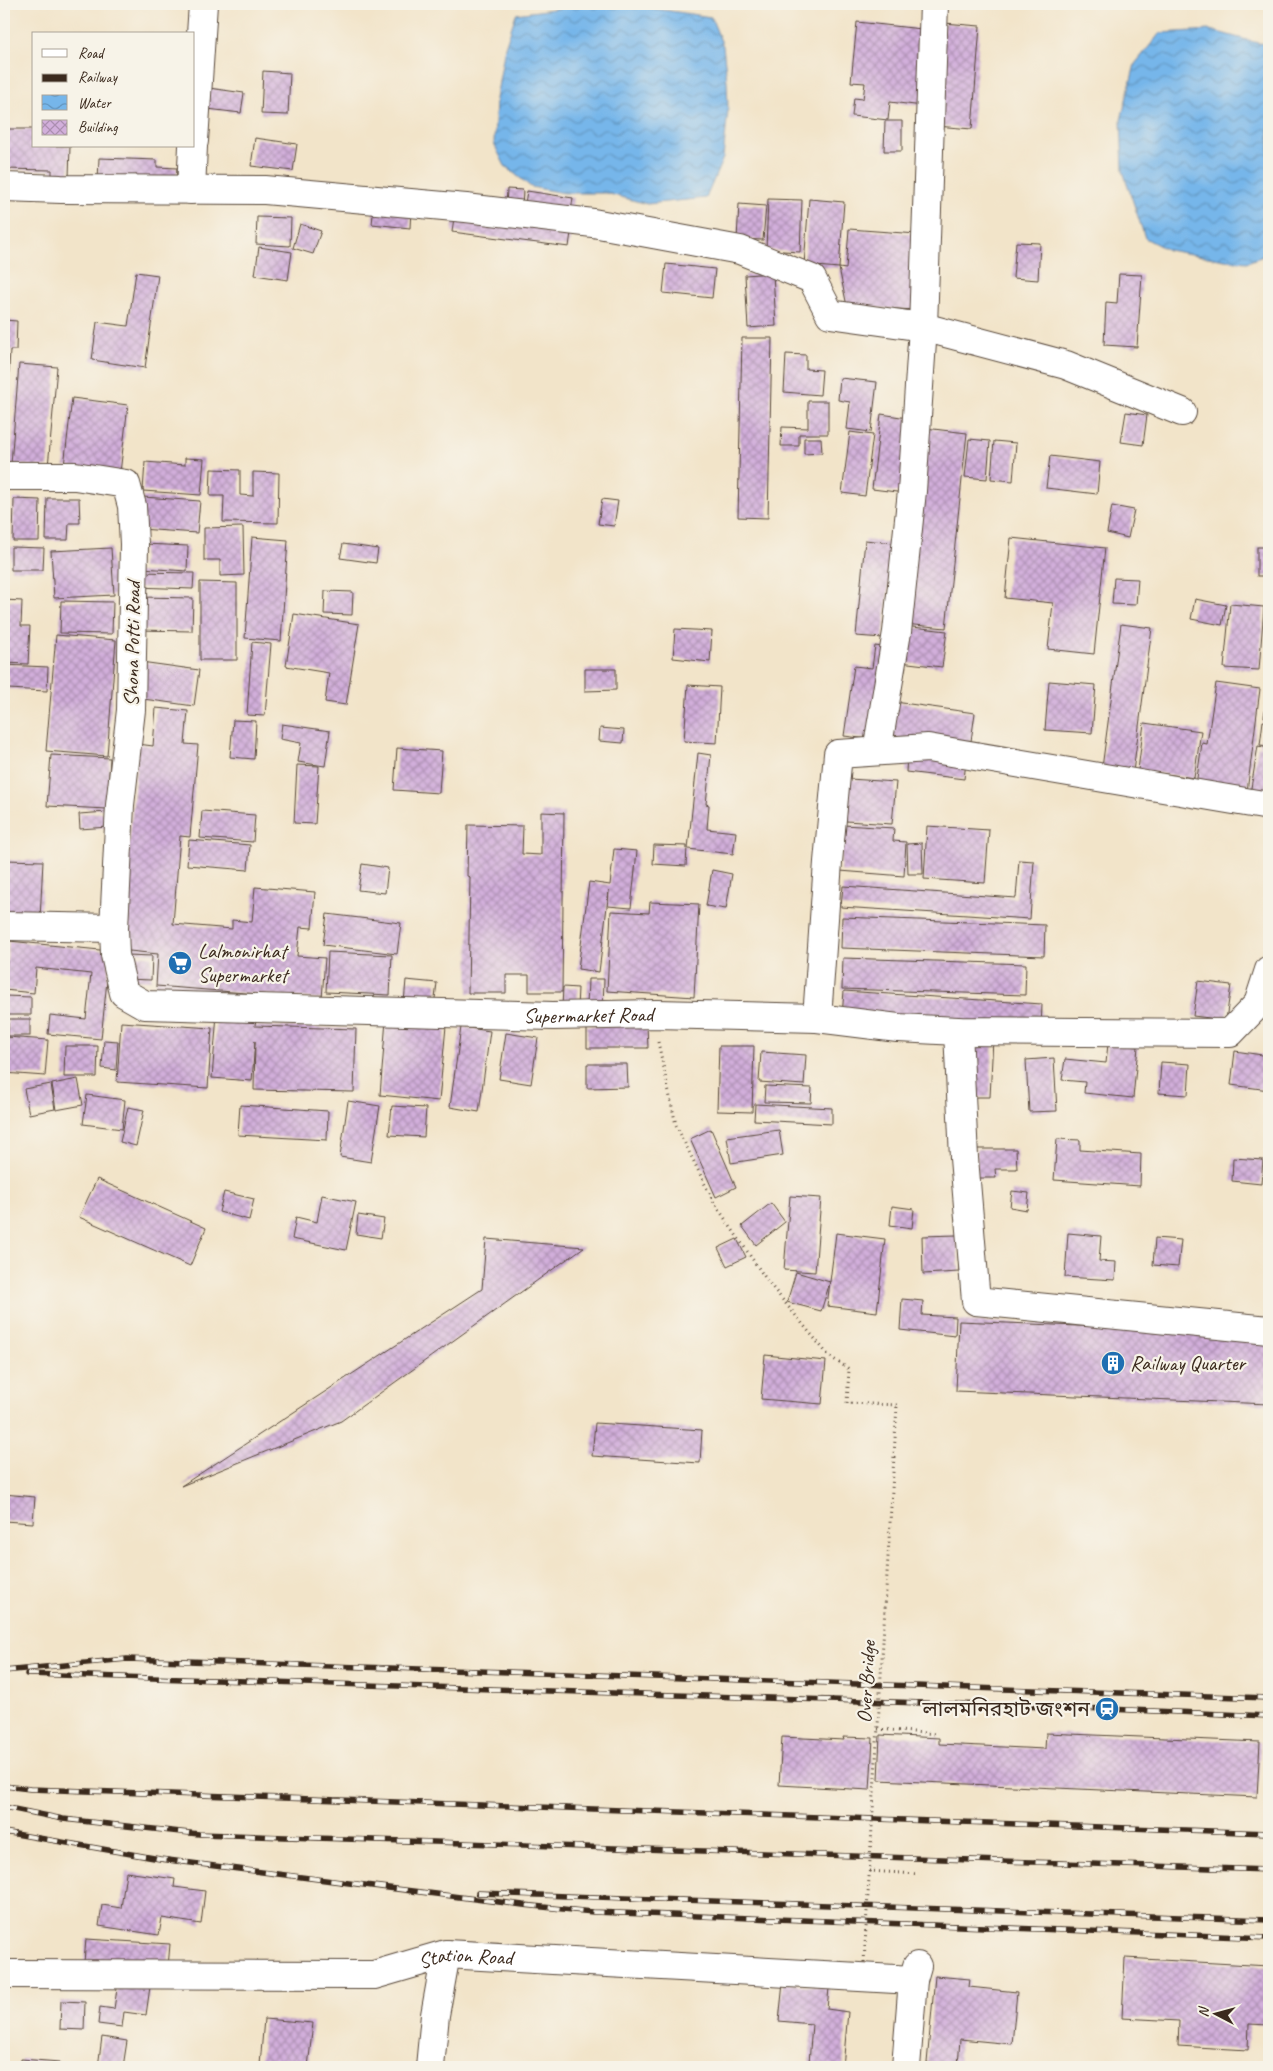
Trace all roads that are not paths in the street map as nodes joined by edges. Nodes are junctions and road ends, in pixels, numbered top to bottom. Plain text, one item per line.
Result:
1 (203, 4) edge
2 (934, 4) edge
3 (195, 126) edge
4 (193, 148) edge
5 (4, 187) edge
6 (191, 190) junction
7 (923, 327) junction
8 (1182, 412) dead end
9 (4, 476) edge
10 (877, 751) junction
11 (1269, 806) edge
12 (4, 926) edge
13 (114, 928) junction
14 (1269, 970) edge
15 (1263, 1004) edge
16 (817, 1018) junction
17 (958, 1031) junction
18 (1269, 1330) edge
19 (446, 1954) junction
20 (4, 1974) edge
21 (430, 2067) edge
22 (906, 2067) edge

1 - 3 street
2 - 7 street
4 - 6 street
5 - 6 street
6 - 7 street
7 - 8 street
7 - 10 street
9 - 13 street, Shona Potti Road
10 - 11 street
10 - 16 street
12 - 13 street
13 - 16 street, Supermarket Road
14 - 15 street
15 - 17 street, Supermarket Road
16 - 17 street, Supermarket Road
17 - 18 street
19 - 20 street, Station Road
19 - 21 street
19 - 22 street, Station Road

